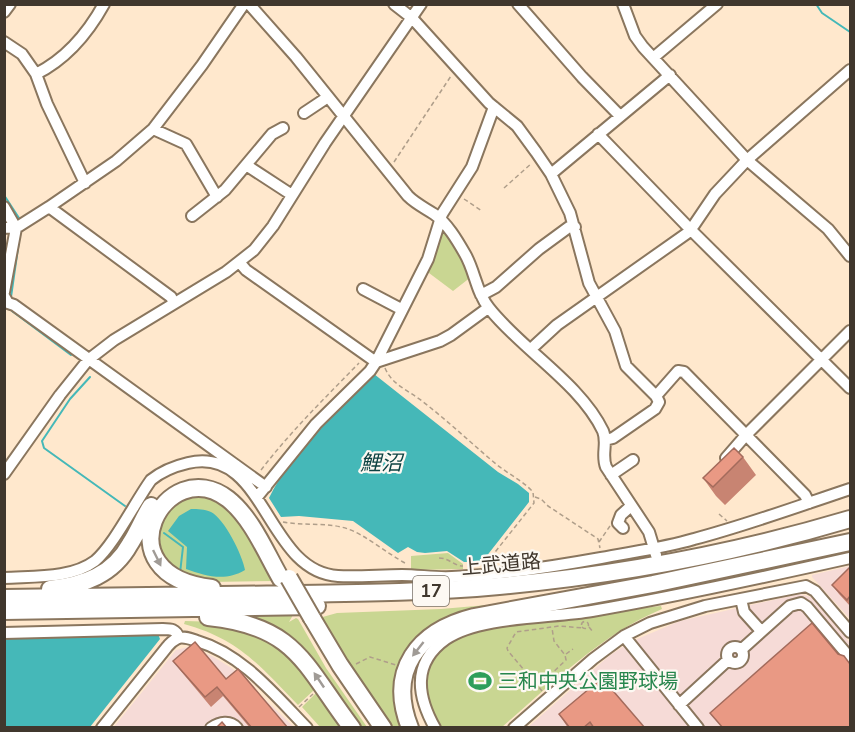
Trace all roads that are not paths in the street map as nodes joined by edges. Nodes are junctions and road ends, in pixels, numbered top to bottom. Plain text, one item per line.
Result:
1 (104, 4) edge
2 (246, 4) edge
3 (394, 4) edge
4 (421, 4) edge
5 (518, 4) edge
6 (623, 4) edge
7 (717, 4) edge
8 (412, 18) junction
9 (4, 42) edge
10 (653, 58) junction
11 (850, 70) edge
12 (36, 74) junction
13 (670, 75) junction
14 (328, 97) junction
15 (494, 107) junction
16 (304, 113) dead end
17 (344, 116) junction
18 (620, 116) junction
19 (283, 128) dead end
20 (153, 129) junction
21 (598, 134) junction
22 (747, 160) junction
23 (246, 165) junction
24 (551, 174) junction
25 (85, 183) junction
26 (292, 195) junction
27 (217, 197) junction
28 (4, 207) edge
29 (49, 207) junction
30 (192, 216) dead end
31 (440, 220) junction
32 (575, 227) junction
33 (10, 228) edge
34 (690, 229) junction
35 (850, 256) edge
36 (240, 262) junction
37 (363, 289) dead end
38 (481, 295) junction
39 (598, 297) junction
40 (5, 300) edge
41 (174, 303) junction
42 (488, 308) junction
43 (401, 309) junction
44 (850, 331) edge
45 (531, 349) junction
46 (822, 359) junction
47 (88, 360) junction
48 (379, 361) junction
49 (850, 388) edge
50 (656, 396) junction
51 (746, 435) junction
52 (605, 440) junction
53 (633, 460) dead end
54 (719, 467) edge
55 (4, 474) edge
56 (610, 475) junction
57 (266, 487) junction
58 (850, 489) edge
59 (257, 497) junction
60 (808, 503) junction
61 (631, 506) junction
62 (850, 507) edge
63 (850, 519) edge
64 (621, 524) road end
65 (850, 530) edge
66 (850, 542) edge
67 (655, 553) junction
68 (768, 553) junction
69 (712, 554) junction
70 (850, 558) edge
71 (405, 563) road end
72 (735, 567) junction
73 (697, 569) junction
74 (406, 575) junction
75 (4, 578) edge
76 (285, 578) junction
77 (754, 579) junction
78 (4, 591) edge
79 (342, 594) junction
80 (757, 595) junction
81 (4, 598) edge
82 (741, 599) junction
83 (100, 610) junction
84 (4, 611) edge
85 (308, 618) junction
86 (761, 631) junction
87 (850, 632) edge
88 (4, 633) edge
89 (624, 636) junction
90 (179, 638) junction
91 (850, 658) edge
92 (679, 705) junction
93 (102, 728) edge
94 (211, 728) edge
95 (237, 728) edge
96 (307, 728) edge
97 (352, 728) edge
98 (374, 728) edge
99 (383, 728) edge
100 (410, 728) edge
101 (435, 728) edge
102 (514, 728) edge
103 (698, 728) edge

1 - 12 street
2 - 14 street
2 - 20 street
3 - 8 street
4 - 8 street
5 - 18 street
6 - 10 street
7 - 10 street
8 - 15 street
8 - 17 street
9 - 12 street
10 - 13 street
11 - 22 street
12 - 25 street
13 - 18 street
13 - 22 street
14 - 16 street
14 - 17 street
15 - 24 street
15 - 31 street
17 - 26 street
17 - 31 street
18 - 21 street
19 - 23 street
20 - 25 street
20 - 27 street
21 - 24 street
21 - 34 street
22 - 34 street
22 - 35 street
23 - 26 street
23 - 27 street
24 - 32 street
25 - 29 street
26 - 36 street
27 - 30 street
28 - 33 street
29 - 33 street
29 - 41 street
31 - 38 street
31 - 43 street
32 - 38 street
32 - 39 street
33 - 40 street
34 - 39 street
34 - 46 street
36 - 41 street
36 - 48 street
37 - 43 street
38 - 42 street
39 - 45 street
39 - 50 street
40 - 47 street
41 - 47 street
42 - 45 street
42 - 48 street
43 - 48 street
44 - 46 street
45 - 52 street
46 - 49 street
46 - 51 street
47 - 55 street
47 - 57 street
48 - 57 street
50 - 51 street
50 - 52 street
51 - 54 street
51 - 60 street
52 - 56 street
53 - 56 street
56 - 61 street
57 - 59 street
58 - 60 street
59 - 74 street
59 - 75 street
60 - 67 street
61 - 64 street
61 - 67 street
62 - 69 highway
63 - 69 highway, 上武道路 / 17
65 - 68 highway, 上武道路 / 17
66 - 72 highway
67 - 74 street
68 - 72 highway
68 - 73 highway, 上武道路 / 17
69 - 79 highway, 上武道路 / 17
70 - 77 street
71 - 74 street
72 - 73 highway
72 -> 100 highway
73 - 83 highway, 上武道路 / 17
76 - 78 highway
76 -> 79 highway
76 - 85 highway, bridge
77 - 80 street
77 - 101 street
79 - 81 highway, 上武道路 / 17
80 - 82 street
80 - 87 street
82 - 86 street
82 - 89 street
83 - 84 highway, 上武道路 / 17
97 -> 83 highway
85 - 98 highway
85 - 99 highway
86 - 91 street
86 - 92 street
88 - 90 street
89 - 92 street
89 - 102 street
90 - 93 street
90 - 96 street
92 - 103 street
94 - 95 street

